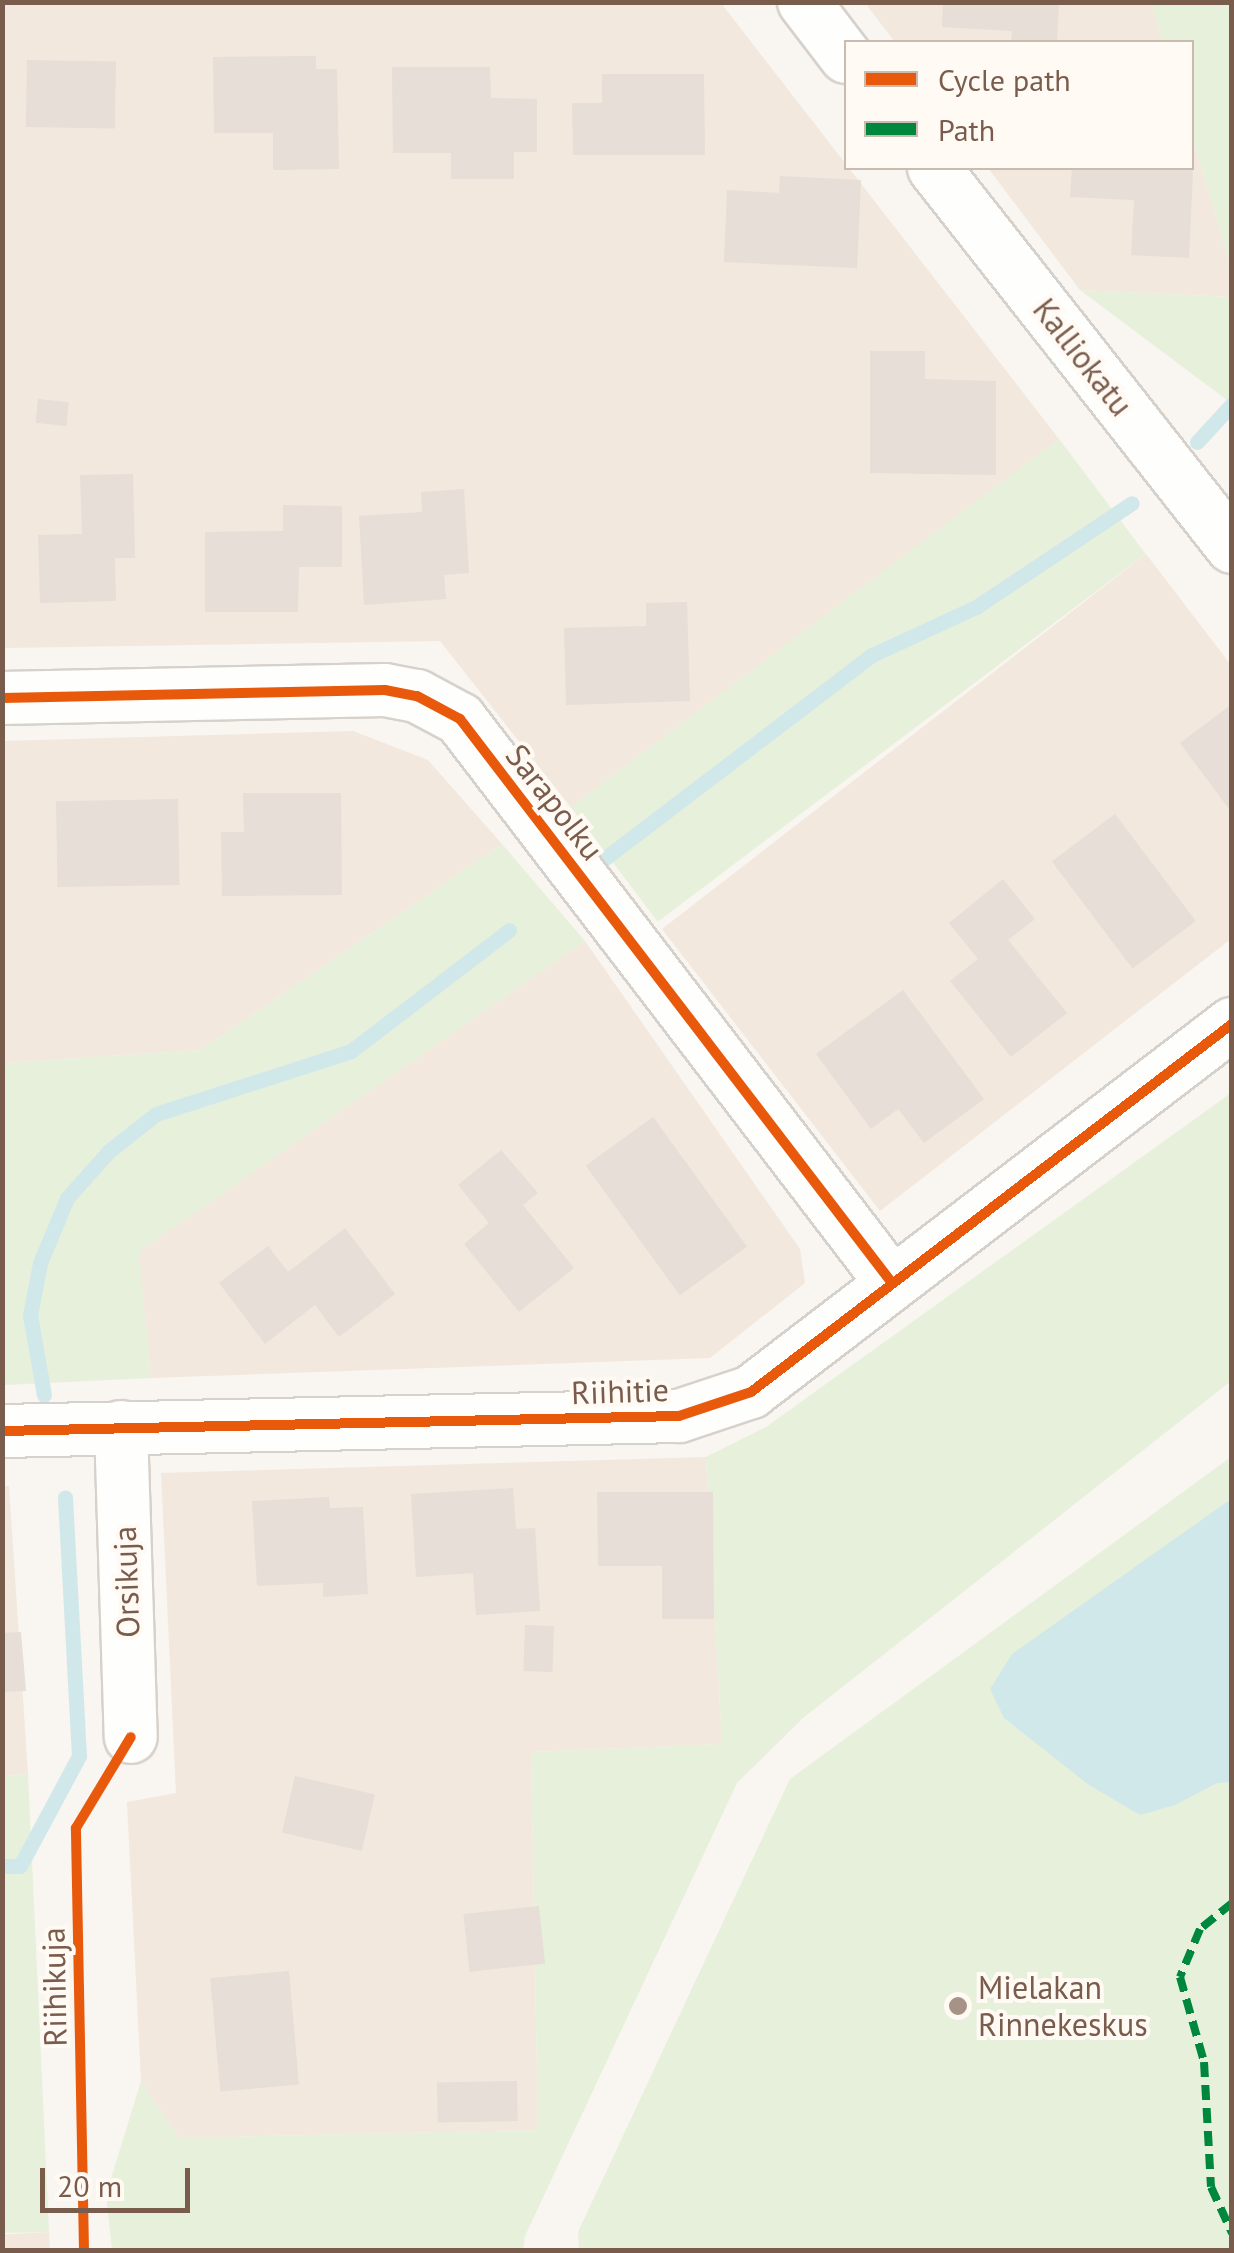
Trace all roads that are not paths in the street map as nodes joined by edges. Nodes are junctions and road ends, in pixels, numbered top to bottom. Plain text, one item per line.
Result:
1 (804, 2) edge
2 (844, 54) edge
3 (936, 170) edge
4 (1232, 547) edge
5 (2, 698) edge
6 (1232, 1024) edge
7 (892, 1282) junction
8 (121, 1427) junction
9 (2, 1432) edge
10 (132, 1737) dead end

1 - 2 street
3 - 4 street, Kalliokatu
5 - 7 street, Sarapolku
6 - 7 street, Riihitie
7 - 8 street, Riihitie
8 - 9 street, Riihitie
8 - 10 street, Orsikuja

